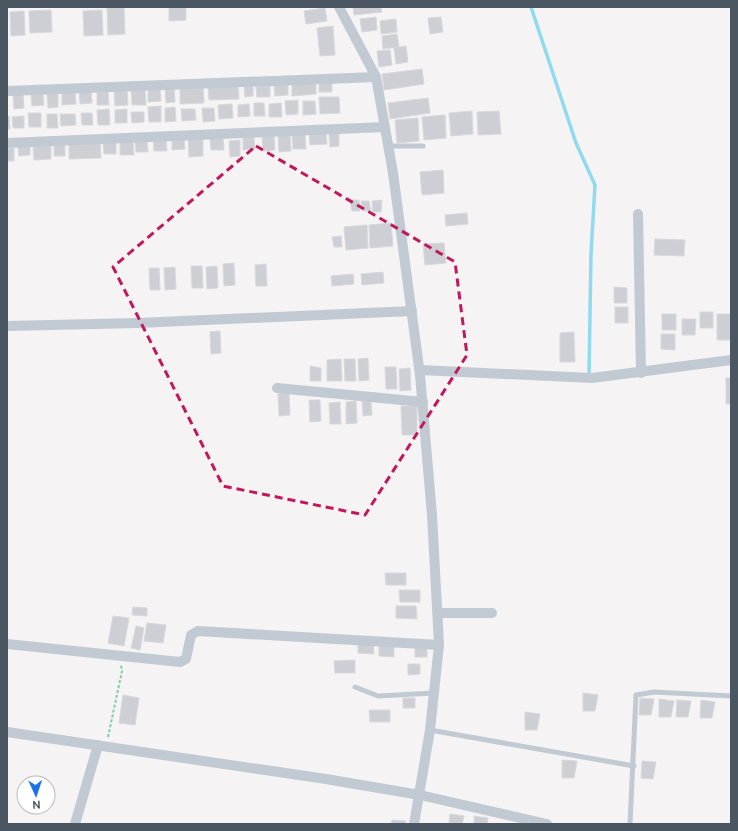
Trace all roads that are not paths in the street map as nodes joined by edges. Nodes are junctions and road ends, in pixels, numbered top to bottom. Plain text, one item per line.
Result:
1 (339, 7) edge
2 (376, 77) junction
3 (7, 91) edge
4 (385, 127) junction
5 (7, 143) edge
6 (388, 146) junction
7 (423, 146) dead end
8 (638, 214) dead end
9 (412, 311) junction
10 (7, 326) edge
11 (731, 360) edge
12 (420, 370) junction
13 (641, 373) junction
14 (277, 388) dead end
15 (423, 402) junction
16 (439, 613) junction
17 (492, 613) dead end
18 (7, 644) edge
19 (439, 645) junction
20 (356, 687) dead end
21 (434, 693) junction
22 (731, 696) edge
23 (430, 730) junction
24 (7, 732) edge
25 (102, 745) junction
26 (634, 766) junction
27 (420, 795) junction
28 (540, 823) edge
29 (75, 824) edge
30 (414, 824) edge
31 (630, 824) edge

1 - 2 street
2 - 3 street
2 - 4 street
4 - 5 street
4 - 6 street
6 - 7 lane
6 - 9 street
8 - 13 street
9 - 10 street
9 - 12 street
11 - 13 street
12 - 13 street
12 - 15 street
14 - 15 street
15 - 16 street
16 - 17 street
16 - 19 street
18 - 19 street
19 - 21 street
20 - 21 lane
21 - 23 street
22 - 26 lane
23 - 26 lane
23 - 27 street
24 - 25 street
25 - 27 street
25 - 29 street
26 - 31 lane
27 - 28 street
27 - 30 street

